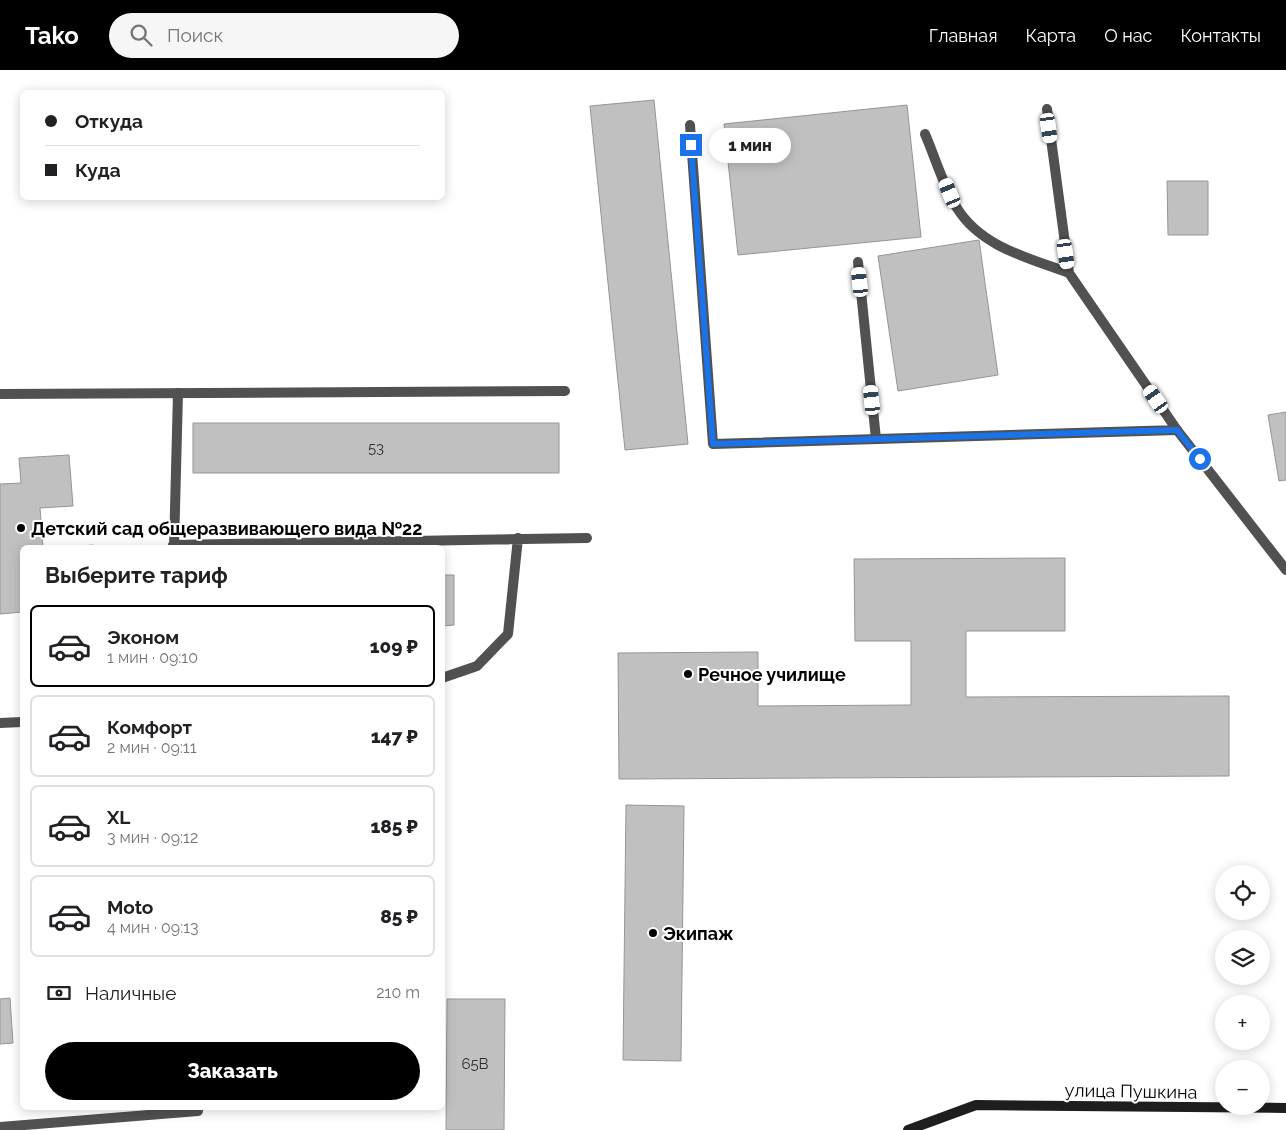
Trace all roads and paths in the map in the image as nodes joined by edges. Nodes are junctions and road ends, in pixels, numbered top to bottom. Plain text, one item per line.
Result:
1 (1047, 110) dead end
2 (690, 125) dead end
3 (925, 134) dead end
4 (858, 262) dead end
5 (1069, 273) junction
6 (565, 391) dead end
7 (178, 393) junction
8 (0, 394) edge
9 (1177, 430) junction
10 (876, 439) junction
11 (518, 538) junction
12 (587, 538) dead end
13 (173, 545) edge
14 (216, 545) edge
15 (1286, 570) edge
16 (445, 677) edge
17 (20, 722) edge
18 (0, 723) edge
19 (1286, 1108) edge
20 (198, 1111) dead end
21 (0, 1127) edge
22 (908, 1130) edge

1 - 5 street
2 - 10 street
3 - 5 street
4 - 10 street
5 - 9 street
6 - 7 street
7 - 8 street
7 - 13 street
9 - 10 street
9 - 15 street
11 - 12 street
11 - 14 street
11 - 16 street
17 - 18 street
19 - 22 main road, улица Пушкина
20 - 21 street

